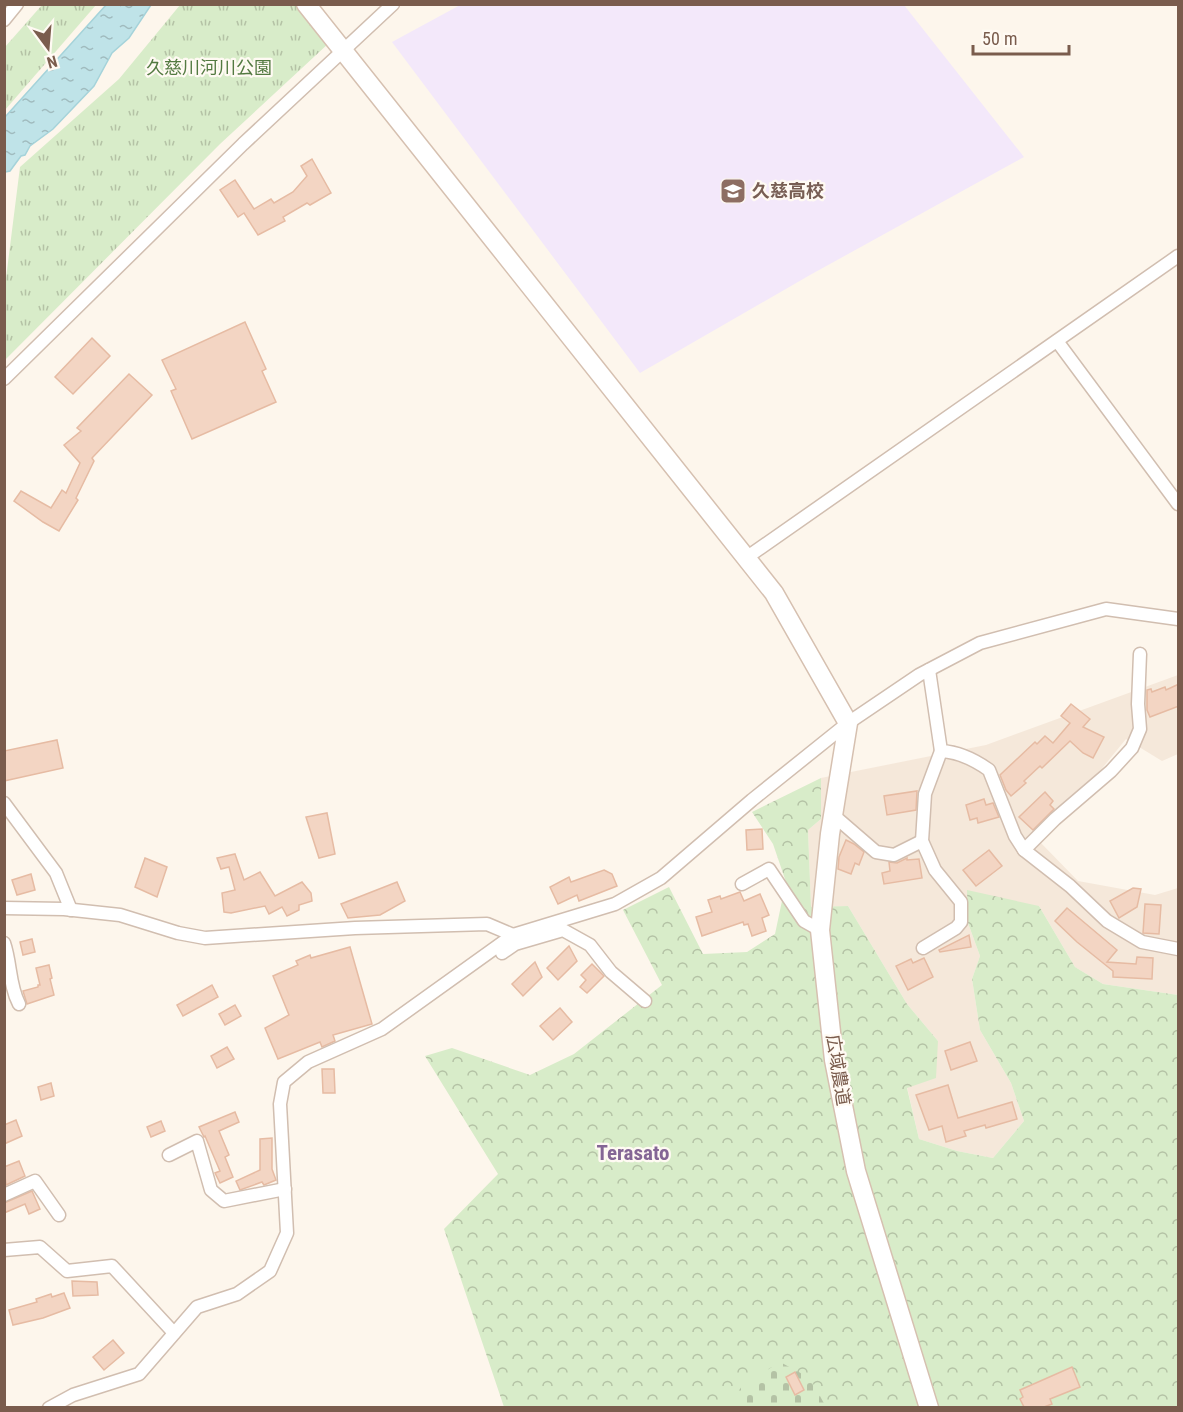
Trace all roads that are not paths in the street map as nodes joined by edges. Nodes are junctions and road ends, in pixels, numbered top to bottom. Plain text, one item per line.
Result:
1 (17, 4) edge
2 (306, 4) edge
3 (393, 4) edge
4 (4, 20) edge
5 (339, 47) junction
6 (1179, 256) edge
7 (1057, 341) junction
8 (4, 379) edge
9 (1179, 504) edge
10 (746, 558) junction
11 (1179, 619) edge
12 (1140, 654) dead end
13 (929, 670) junction
14 (848, 723) junction
15 (942, 751) junction
16 (4, 803) edge
17 (832, 814) junction
18 (922, 841) junction
19 (1024, 850) junction
20 (742, 884) dead end
21 (4, 908) edge
22 (71, 910) junction
23 (820, 930) junction
24 (513, 935) junction
25 (4, 943) edge
26 (923, 948) dead end
27 (1179, 949) edge
28 (466, 969) junction
29 (8, 994) edge
30 (645, 1001) dead end
31 (19, 1004) dead end
32 (169, 1155) dead end
33 (285, 1190) junction
34 (4, 1195) edge
35 (59, 1215) dead end
36 (4, 1250) edge
37 (174, 1333) junction
38 (49, 1407) edge
39 (929, 1407) edge

1 - 4 street
2 - 5 street
3 - 5 street
5 - 8 street
5 - 10 street
6 - 7 street
7 - 9 street
7 - 10 street
10 - 14 street
11 - 13 street
12 - 19 street
13 - 14 street
13 - 15 street
14 - 17 street, 広域農道
14 - 24 street
15 - 18 street
15 - 19 street
16 - 22 street
17 - 18 street
17 - 23 street, 広域農道
18 - 26 street
19 - 27 street
20 - 23 street
21 - 22 street
22 - 24 street
23 - 39 street, 広域農道
24 - 28 street
25 - 29 street
28 - 30 street
28 - 33 street
29 - 31 street
32 - 33 street
33 - 37 street
34 - 35 street
36 - 37 street
37 - 38 street

